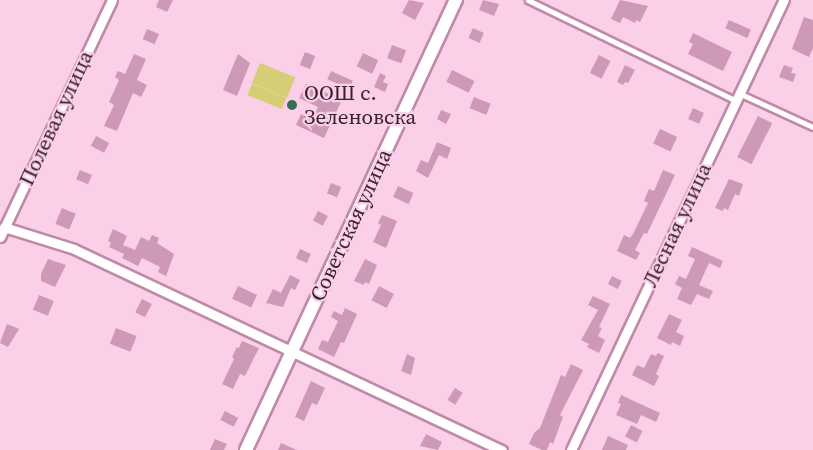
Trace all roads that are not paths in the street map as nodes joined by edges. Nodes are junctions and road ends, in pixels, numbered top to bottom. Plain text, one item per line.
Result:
1 (112, 0) edge
2 (456, 0) edge
3 (528, 0) edge
4 (784, 0) edge
5 (737, 97) junction
6 (813, 127) edge
7 (4, 227) junction
8 (0, 237) edge
9 (292, 352) junction
10 (246, 450) edge
11 (502, 450) edge
12 (571, 450) edge

1 - 7 street, Полевая улица
2 - 9 street, Советская улица
3 - 5 lane
4 - 5 street, Лесная улица
5 - 6 lane
5 - 12 street, Лесная улица
7 - 8 street, Полевая улица
7 - 9 street
9 - 10 street, Советская улица
9 - 11 street

